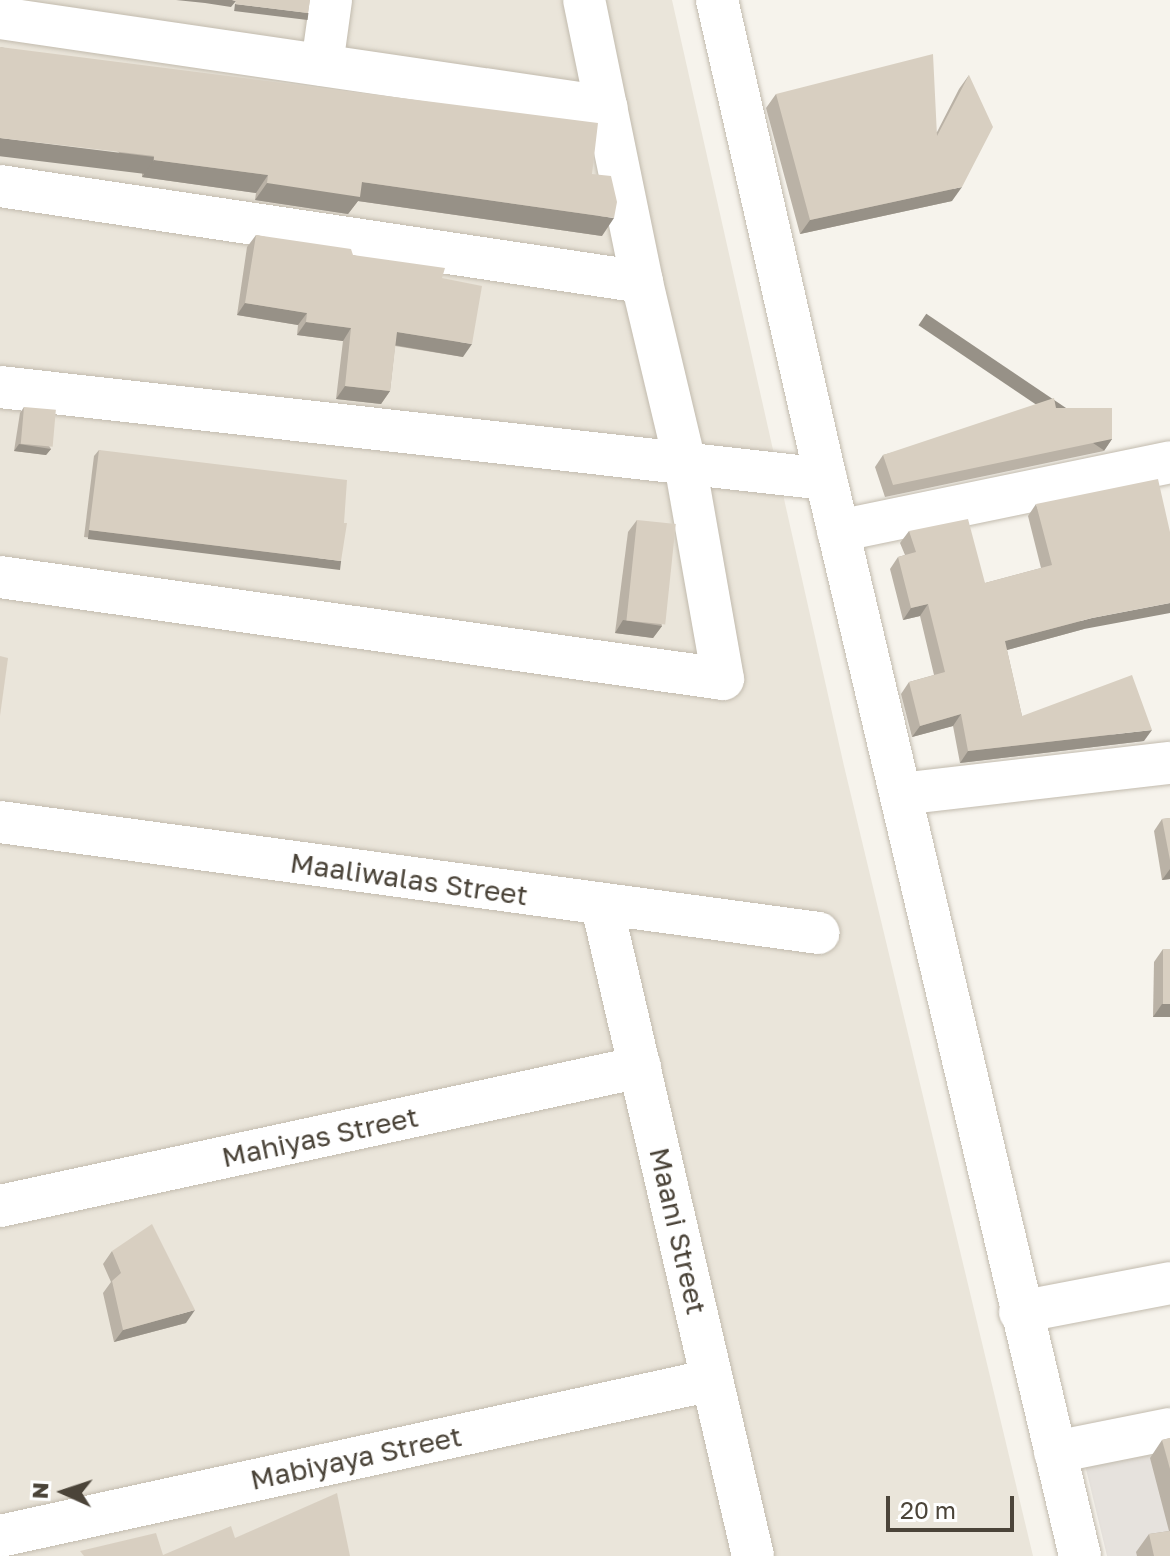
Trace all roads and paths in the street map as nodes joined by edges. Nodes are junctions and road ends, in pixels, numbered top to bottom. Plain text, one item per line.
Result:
1 (331, 0) edge
2 (584, 0) edge
3 (717, 0) edge
4 (0, 18) edge
5 (322, 65) junction
6 (606, 107) junction
7 (0, 186) edge
8 (642, 282) junction
9 (0, 387) edge
10 (1170, 462) edge
11 (685, 463) junction
12 (826, 479) junction
13 (838, 531) junction
14 (0, 577) edge
15 (1170, 763) edge
16 (901, 794) junction
17 (0, 822) edge
18 (602, 906) junction
19 (819, 933) dead end
20 (640, 1067) junction
21 (0, 1206) edge
22 (1170, 1283) edge
23 (1020, 1312) junction
24 (712, 1380) junction
25 (1170, 1429) edge
26 (1055, 1452) junction
27 (0, 1536) edge
28 (753, 1556) edge
29 (1080, 1556) edge

1 - 5 street
2 - 6 street
3 - 12 street
4 - 5 street
5 - 6 street
6 - 8 street
7 - 8 street
8 - 11 street
9 - 11 street
10 - 13 street
11 - 12 street
11 - 14 street
12 - 13 street
13 - 16 street
15 - 16 street
16 - 23 street
17 - 18 street, Maaliwalas Street
18 - 19 street, Maaliwalas Street
18 - 20 street, Maani Street
20 - 21 street, Mahiyas Street
20 - 24 street, Maani Street
22 - 23 street
23 - 26 street
24 - 27 street, Mabiyaya Street
24 - 28 street, Maani Street
25 - 26 street
26 - 29 street

